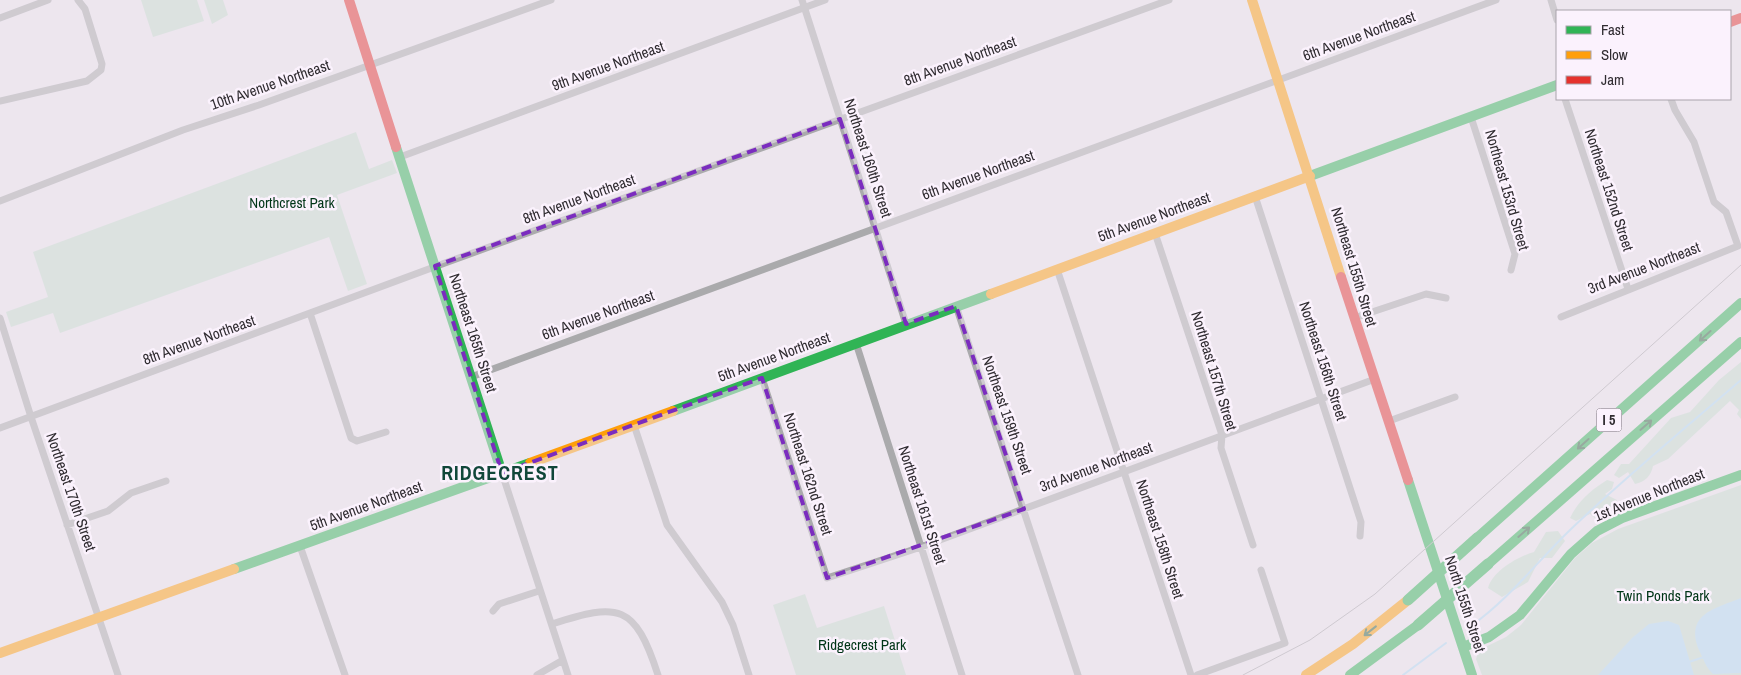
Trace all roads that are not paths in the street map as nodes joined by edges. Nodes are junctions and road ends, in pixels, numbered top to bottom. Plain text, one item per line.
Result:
1 (48, 0) edge
2 (78, 0) edge
3 (349, 0) edge
4 (551, 0) edge
5 (825, 0) edge
6 (1169, 0) edge
7 (1252, 0) edge
8 (1496, 0) edge
9 (1551, 0) edge
10 (803, 4) edge
11 (1556, 17) edge
12 (0, 18) edge
13 (370, 64) junction
14 (1278, 81) junction
15 (1556, 85) edge
16 (1565, 100) edge
17 (1670, 100) edge
18 (0, 101) edge
19 (1472, 117) junction
20 (840, 119) junction
21 (400, 157) junction
22 (1310, 176) junction
23 (1255, 196) junction
24 (0, 201) edge
25 (876, 226) junction
26 (1156, 233) junction
27 (436, 266) junction
28 (1057, 269) junction
29 (1511, 270) dead end
30 (1628, 289) junction
31 (1446, 298) dead end
32 (1741, 303) edge
33 (956, 306) junction
34 (310, 313) junction
35 (1561, 317) dead end
36 (0, 318) edge
37 (1354, 318) junction
38 (906, 324) junction
39 (1741, 342) edge
40 (856, 343) junction
41 (471, 376) junction
42 (762, 378) junction
43 (1375, 379) junction
44 (1455, 397) dead end
45 (1321, 399) junction
46 (31, 417) junction
47 (1389, 421) junction
48 (634, 425) junction
49 (0, 428) edge
50 (386, 432) dead end
51 (1222, 435) junction
52 (1124, 472) junction
53 (502, 473) junction
54 (1741, 475) edge
55 (166, 482) dead end
56 (1024, 509) junction
57 (67, 525) junction
58 (1360, 536) dead end
59 (1430, 543) joint
60 (300, 546) junction
61 (1253, 546) dead end
62 (921, 547) junction
63 (1261, 570) dead end
64 (827, 578) joint
65 (539, 591) junction
66 (493, 611) dead end
67 (100, 617) junction
68 (552, 624) junction
69 (1462, 646) junction
70 (0, 653) edge
71 (563, 660) junction
72 (118, 675) edge
73 (345, 675) edge
74 (537, 675) edge
75 (568, 675) edge
76 (658, 675) edge
77 (749, 675) edge
78 (962, 675) edge
79 (1078, 675) edge
80 (1191, 675) edge
81 (1197, 675) edge
82 (1306, 675) edge
83 (1350, 675) edge
84 (1472, 675) edge

1 - 12 street
2 - 18 street
3 - 13 main road, Northeast 165th Street
4 - 13 street, 10th Avenue Northeast
5 - 10 street, 9th Avenue Northeast
6 - 20 street, 8th Avenue Northeast
7 - 14 main road, Northeast 155th Street
8 - 14 street, 6th Avenue Northeast
9 - 11 street
10 - 20 street, Northeast 160th Street
10 - 21 street, 9th Avenue Northeast
13 - 21 main road, Northeast 165th Street
13 - 24 street, 10th Avenue Northeast
14 - 22 main road, Northeast 155th Street
14 - 25 street, 6th Avenue Northeast
15 - 19 main road, 5th Avenue Northeast
16 - 30 street, Northeast 152nd Street
17 - 30 street, 3rd Avenue Northeast
19 - 22 main road, 5th Avenue Northeast
19 - 29 street, Northeast 153rd Street
20 - 25 street, Northeast 160th Street
20 - 27 street, 8th Avenue Northeast
21 - 27 main road, Northeast 165th Street
22 - 23 main road, 5th Avenue Northeast
22 - 37 main road, Northeast 155th Street
23 - 26 main road, 5th Avenue Northeast
23 - 45 street, Northeast 156th Street
25 - 38 street, Northeast 160th Street
25 - 41 street, 6th Avenue Northeast
26 - 28 main road, 5th Avenue Northeast
26 - 51 street, Northeast 157th Street
27 - 34 street, 8th Avenue Northeast
27 - 41 main road, Northeast 165th Street
28 - 33 main road, 5th Avenue Northeast
28 - 52 street, Northeast 158th Street
30 - 35 street, 3rd Avenue Northeast
31 - 37 street
32 -> 82 main road, I 5, bridge
33 - 38 main road, 5th Avenue Northeast
33 - 56 street, Northeast 159th Street
34 - 46 street, 8th Avenue Northeast
34 - 50 street
36 - 46 street, Northeast 170th Street
37 - 43 main road, Northeast 155th Street
38 - 40 main road, 5th Avenue Northeast
83 -> 39 main road, I 5, bridge
40 - 42 main road, 5th Avenue Northeast
40 - 62 street, Northeast 161st Street
41 - 53 main road, Northeast 165th Street
42 - 48 main road, 5th Avenue Northeast
42 - 64 street, Northeast 162nd Street
43 - 45 street, 3rd Avenue Northeast
43 - 47 main road, Northeast 155th Street
44 - 47 street
45 - 51 street, 3rd Avenue Northeast
45 - 58 street, Northeast 156th Street
46 - 49 street, 8th Avenue Northeast
46 - 57 street, Northeast 170th Street
47 - 59 main road, Northeast 155th Street
48 - 53 main road, 5th Avenue Northeast
48 - 77 street
51 - 52 street, 3rd Avenue Northeast
51 - 61 street, Northeast 157th Street
52 - 56 street, 3rd Avenue Northeast
52 - 80 street, Northeast 158th Street
53 - 60 main road, 5th Avenue Northeast
53 - 65 street, Northeast 165th Street
54 - 69 main road, 1st Avenue Northeast
55 - 57 street
56 - 62 street, 3rd Avenue Northeast
56 - 79 street, Northeast 159th Street
57 - 67 street, Northeast 170th Street
59 - 69 main road, North 155th Street
60 - 67 main road, 5th Avenue Northeast
60 - 73 street
62 - 64 street, 3rd Avenue Northeast
62 - 78 street, Northeast 161st Street
63 - 81 street
65 - 66 street
65 - 68 street, Northeast 165th Street
67 - 70 main road, 5th Avenue Northeast
67 - 72 street, Northeast 170th Street
68 - 71 street, Northeast 165th Street
68 - 76 street
69 - 84 main road, North 155th Street
71 - 74 street
71 - 75 street, Northeast 165th Street

